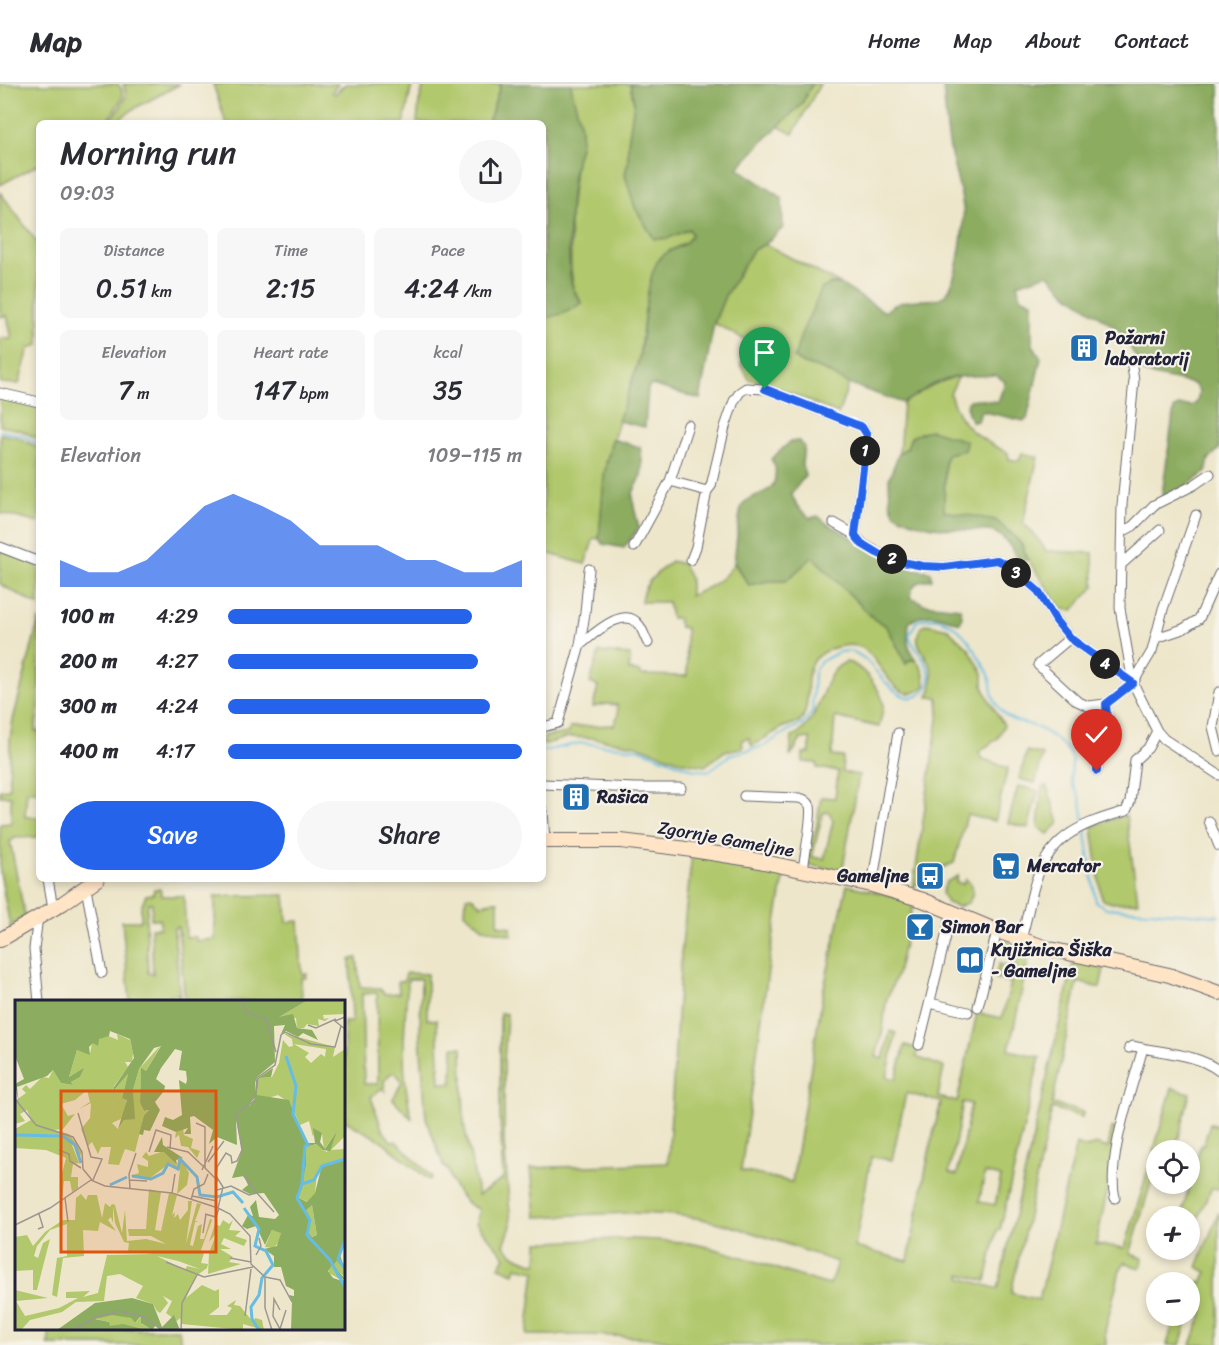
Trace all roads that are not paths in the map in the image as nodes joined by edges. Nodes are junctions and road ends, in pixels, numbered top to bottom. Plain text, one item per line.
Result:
1 (1132, 367) dead end
2 (0, 393) edge
3 (36, 401) edge
4 (688, 426) dead end
5 (1210, 474) dead end
6 (670, 481) junction
7 (707, 491) junction
8 (1196, 515) dead end
9 (834, 523) dead end
10 (1160, 530) dead end
11 (1122, 532) junction
12 (855, 535) junction
13 (0, 547) edge
14 (634, 547) dead end
15 (691, 560) dead end
16 (36, 561) edge
17 (1122, 564) junction
18 (589, 569) dead end
19 (1219, 574) edge
20 (1070, 638) junction
21 (1156, 638) junction
22 (648, 643) dead end
23 (580, 645) junction
24 (1133, 683) junction
25 (1219, 692) edge
26 (1106, 704) junction
27 (546, 726) edge
28 (1157, 731) junction
29 (898, 733) dead end
30 (1219, 751) edge
31 (1097, 771) dead end
32 (1219, 775) edge
33 (546, 784) edge
34 (681, 788) dead end
35 (744, 796) dead end
36 (1209, 821) dead end
37 (546, 841) edge
38 (1219, 846) edge
39 (803, 871) junction
40 (49, 882) edge
41 (92, 883) edge
42 (872, 885) junction
43 (53, 908) junction
44 (952, 912) junction
45 (38, 916) junction
46 (997, 931) junction
47 (1021, 939) junction
48 (0, 940) edge
49 (102, 973) dead end
50 (1219, 993) edge
51 (39, 1000) edge
52 (930, 1003) junction
53 (978, 1007) dead end
54 (968, 1012) dead end
55 (919, 1045) dead end
56 (1129, 1048) dead end
57 (1143, 1048) junction
58 (1219, 1071) edge
59 (1115, 1198) dead end

1 - 11 street
2 - 3 street
4 - 6 street
5 - 11 street
6 - 7 street
6 - 14 street
7 - 12 street
7 - 15 street
8 - 21 street
9 - 12 street
10 - 17 street
11 - 17 street
12 - 20 street
13 - 16 street
17 - 24 street
18 - 23 street
19 - 21 street
20 - 24 street
20 - 26 street
21 - 24 street
22 - 23 street
23 - 27 street
24 - 26 street
24 - 28 street
25 - 30 street
26 - 31 street
28 - 32 street
28 - 47 street
29 - 42 street
33 - 34 street
35 - 39 street, Zgornje Gameljne
36 - 38 street
37 - 39 street, Zgornje Gameljne
39 - 42 street
40 - 43 street
41 - 43 street
41 - 49 street
42 - 44 street
43 - 45 street
44 - 46 street
44 - 52 street
45 - 48 street
45 - 51 street
46 - 47 street
46 - 53 street
47 - 50 street
52 - 54 street
52 - 55 street
56 - 57 street
57 - 58 street
57 - 59 street

